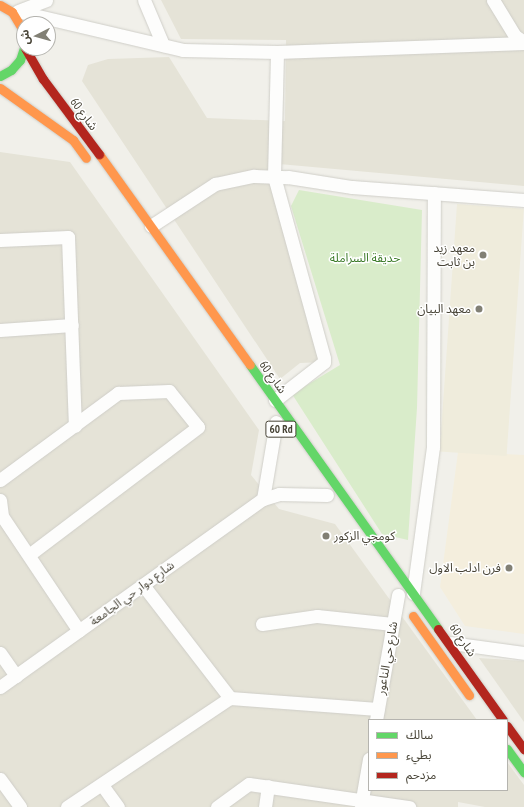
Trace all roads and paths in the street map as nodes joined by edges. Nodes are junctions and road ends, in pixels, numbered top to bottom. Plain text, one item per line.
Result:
1 (46, 0) edge
2 (144, 0) edge
3 (492, 0) edge
4 (1, 5) edge
5 (21, 12) junction
6 (16, 19) edge
7 (524, 43) edge
8 (163, 45) junction
9 (277, 52) junction
10 (22, 56) edge
11 (30, 56) edge
12 (0, 76) edge
13 (0, 88) edge
14 (91, 165) dead end
15 (274, 176) junction
16 (434, 193) junction
17 (524, 200) edge
18 (151, 226) junction
19 (0, 240) edge
20 (72, 325) junction
21 (0, 330) edge
22 (275, 400) junction
23 (274, 419) joint
24 (75, 426) junction
25 (285, 434) dead end
26 (0, 480) edge
27 (319, 483) dead end
28 (330, 498) joint
29 (263, 499) junction
30 (0, 500) edge
31 (29, 555) junction
32 (143, 585) junction
33 (396, 592) joint
34 (413, 593) junction
35 (262, 624) dead end
36 (393, 624) junction
37 (79, 631) junction
38 (451, 643) junction
39 (524, 652) edge
40 (0, 653) edge
41 (16, 676) junction
42 (0, 687) edge
43 (230, 698) junction
44 (473, 701) dead end
45 (377, 715) edge
46 (502, 719) edge
47 (508, 727) edge
48 (524, 749) edge
49 (508, 750) edge
50 (368, 764) edge
51 (524, 772) edge
52 (0, 779) edge
53 (102, 785) junction
54 (268, 786) junction
55 (361, 803) edge
56 (20, 807) edge
57 (67, 807) edge
58 (118, 807) edge
59 (217, 807) edge
60 (265, 807) edge
61 (409, 807) edge

1 - 5 street
2 - 8 street
3 - 7 street
4 - 5 street
4 - 6 main road
5 - 8 street
7 - 9 street
8 - 9 street
9 - 15 street
10 - 12 main road
11 - 18 main road, شارع 60
13 - 14 main road, شارع 60
15 - 16 street
15 - 18 street
15 - 22 street
16 - 17 street
16 - 34 street
18 - 22 main road, شارع 60
19 - 20 street
20 - 21 street
20 - 24 street
22 - 34 main road, شارع 60
23 - 25 main road, 60 Rd
23 - 29 street
24 - 26 street
24 - 31 street
27 - 28 main road
28 - 29 street, شارع دوار حي الجامعة
29 - 32 street, شارع دوار حي الجامعة
30 - 31 street
31 - 37 street
32 - 37 street, شارع دوار حي الجامعة
32 - 43 street
33 - 36 street, شارع حي الناعور
33 - 44 main road
34 - 38 main road, شارع 60
35 - 36 street
36 - 45 street, شارع حي الناعور
37 - 41 street, شارع دوار حي الجامعة
38 - 39 street
38 - 46 main road, شارع 60
40 - 41 street
41 - 42 street, شارع دوار حي الجامعة
43 - 45 street
43 - 53 street
47 - 48 main road
49 - 51 main road
50 - 55 street
52 - 56 street
53 - 57 street
53 - 58 street
54 - 55 street
54 - 59 street
54 - 60 street
55 - 61 street

